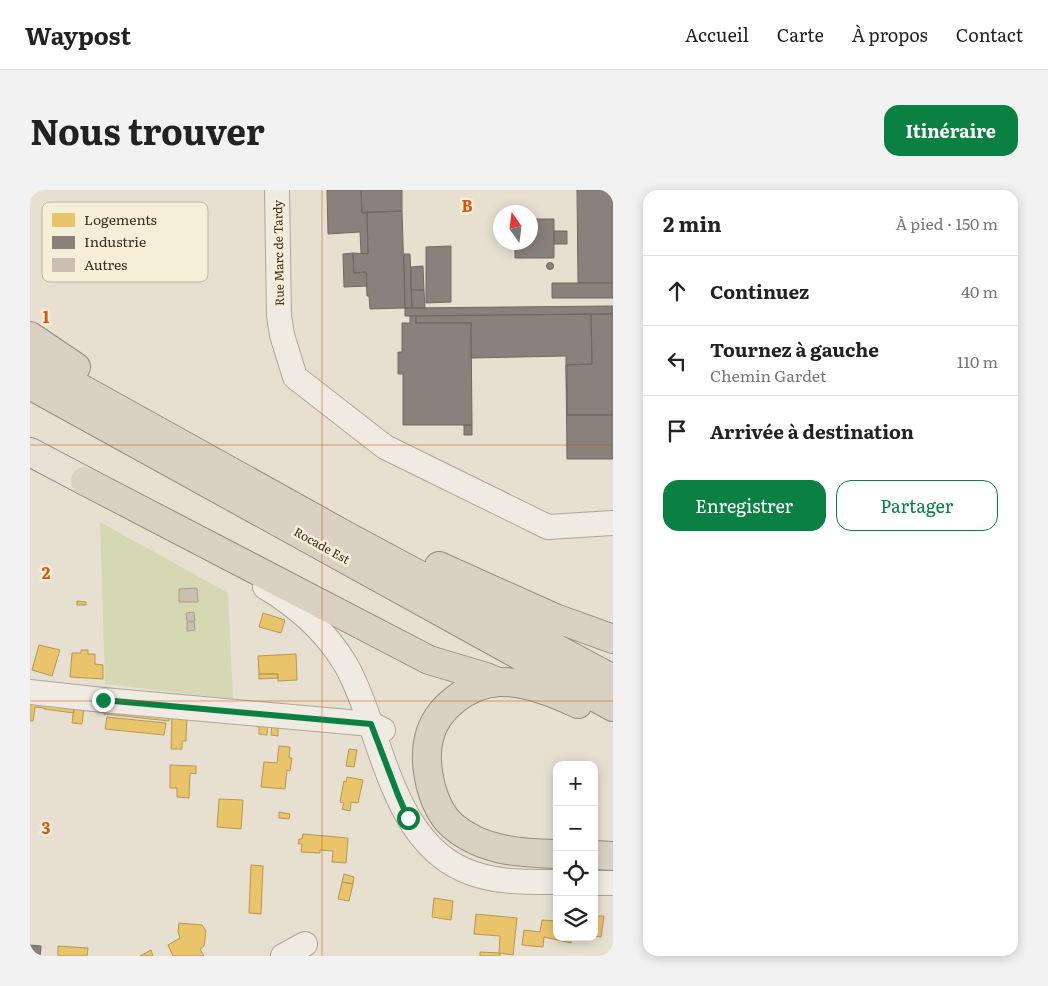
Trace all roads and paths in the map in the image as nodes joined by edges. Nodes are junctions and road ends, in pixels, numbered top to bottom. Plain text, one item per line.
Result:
1 (277, 190) edge
2 (30, 336) edge
3 (30, 360) edge
4 (48, 377) edge
5 (108, 407) junction
6 (30, 452) edge
7 (85, 481) junction
8 (613, 523) edge
9 (343, 534) junction
10 (613, 638) edge
11 (613, 679) edge
12 (498, 682) junction
13 (30, 692) edge
14 (613, 707) edge
15 (613, 722) edge
16 (371, 724) junction
17 (553, 854) edge
18 (598, 855) edge
19 (613, 856) edge
20 (613, 866) edge
21 (598, 868) edge
22 (553, 870) edge
23 (553, 882) edge
24 (598, 883) edge
25 (613, 883) edge
26 (305, 944) dead end
27 (283, 956) edge

1 - 8 street, Rue Marc de Tardy
2 - 4 highway
3 - 4 highway, Rocade Est
4 - 5 highway, Rocade Est
4 - 5 highway
5 - 9 highway, Rocade Est
5 - 14 highway, Rocade Est
6 - 7 main road
7 - 12 highway
7 - 16 street
9 - 10 highway
9 - 11 highway, Rocade Est
12 - 15 highway
12 - 17 highway
13 - 16 street
16 - 22 street
16 - 23 street
18 - 19 highway
20 - 21 street
24 - 25 street
26 - 27 street

